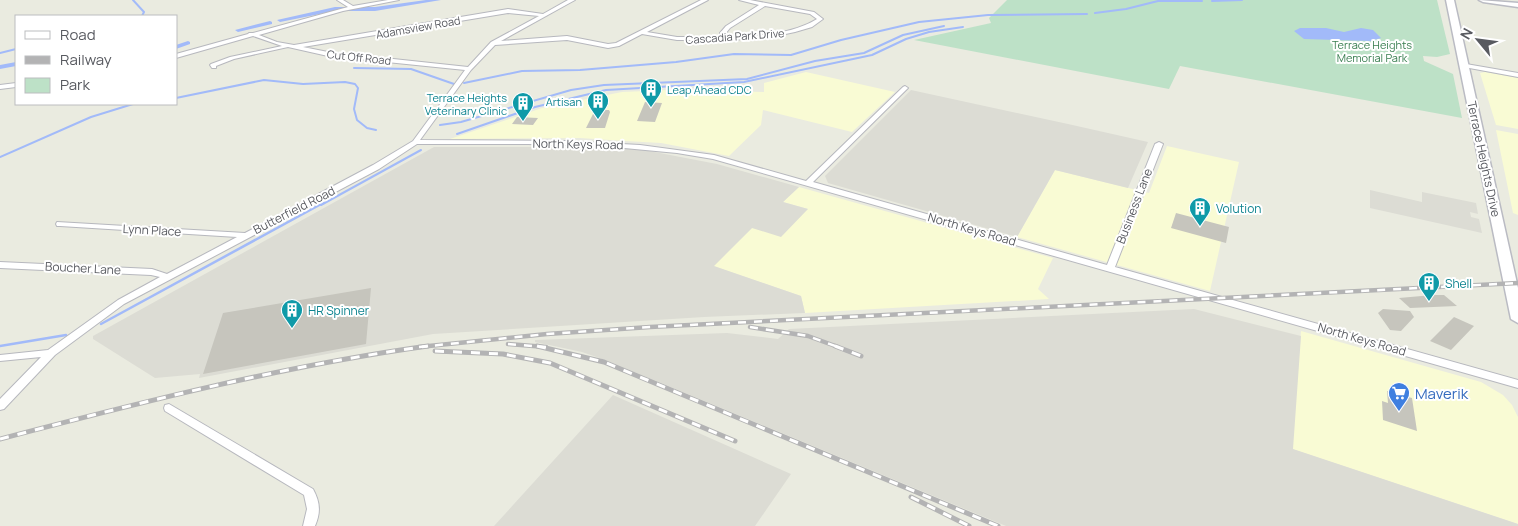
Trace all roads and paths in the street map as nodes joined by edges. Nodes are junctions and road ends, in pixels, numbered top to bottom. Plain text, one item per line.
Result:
1 (340, 0) edge
2 (396, 0) edge
3 (572, 0) edge
4 (705, 0) edge
5 (742, 0) edge
6 (1450, 0) edge
7 (1483, 0) edge
8 (764, 4) junction
9 (1518, 5) edge
10 (348, 9) junction
11 (543, 15) junction
12 (819, 16) joint
13 (644, 33) junction
14 (251, 34) junction
15 (723, 38) junction
16 (493, 43) junction
17 (290, 47) junction
18 (178, 55) edge
19 (1466, 66) junction
20 (214, 67) dead end
21 (469, 69) junction
22 (1518, 75) edge
23 (15, 84) edge
24 (0, 87) edge
25 (905, 88) dead end
26 (415, 142) junction
27 (1158, 144) dead end
28 (808, 183) junction
29 (60, 224) dead end
30 (244, 235) junction
31 (0, 264) edge
32 (1110, 268) junction
33 (165, 276) junction
34 (1518, 319) edge
35 (51, 353) junction
36 (0, 358) edge
37 (1518, 384) edge
38 (0, 406) edge
39 (169, 408) dead end
40 (309, 526) edge

1 - 10 street
2 - 10 street
3 - 11 street, Butterfield Road
4 - 13 street
5 - 8 street
6 - 19 main road, Terrace Heights Drive
7 - 9 main road
8 - 12 street
8 - 15 street
10 - 14 street
11 - 16 street, Butterfield Road
11 - 17 street, Adamsview Road
12 - 15 street, Cascadia Park Drive
13 - 15 street, Cascadia Park Drive
13 - 16 street
14 - 17 street, Cut Off Road
14 - 18 street
16 - 21 street, Butterfield Road
17 - 20 street, Adamsview Road
17 - 21 street, Cut Off Road
19 - 22 street
19 - 34 main road, Terrace Heights Drive
21 - 26 street, Butterfield Road
23 - 24 street
25 - 28 street
26 - 28 street, North Keys Road
26 - 30 street, Butterfield Road
27 - 32 street, Business Lane
28 - 32 street, North Keys Road
29 - 30 street, Lynn Place
30 - 33 street, Butterfield Road
31 - 33 street, Boucher Lane
32 - 37 street, North Keys Road
33 - 35 street, Butterfield Road
35 - 36 street
35 - 38 street, Butterfield Road
39 - 40 street

